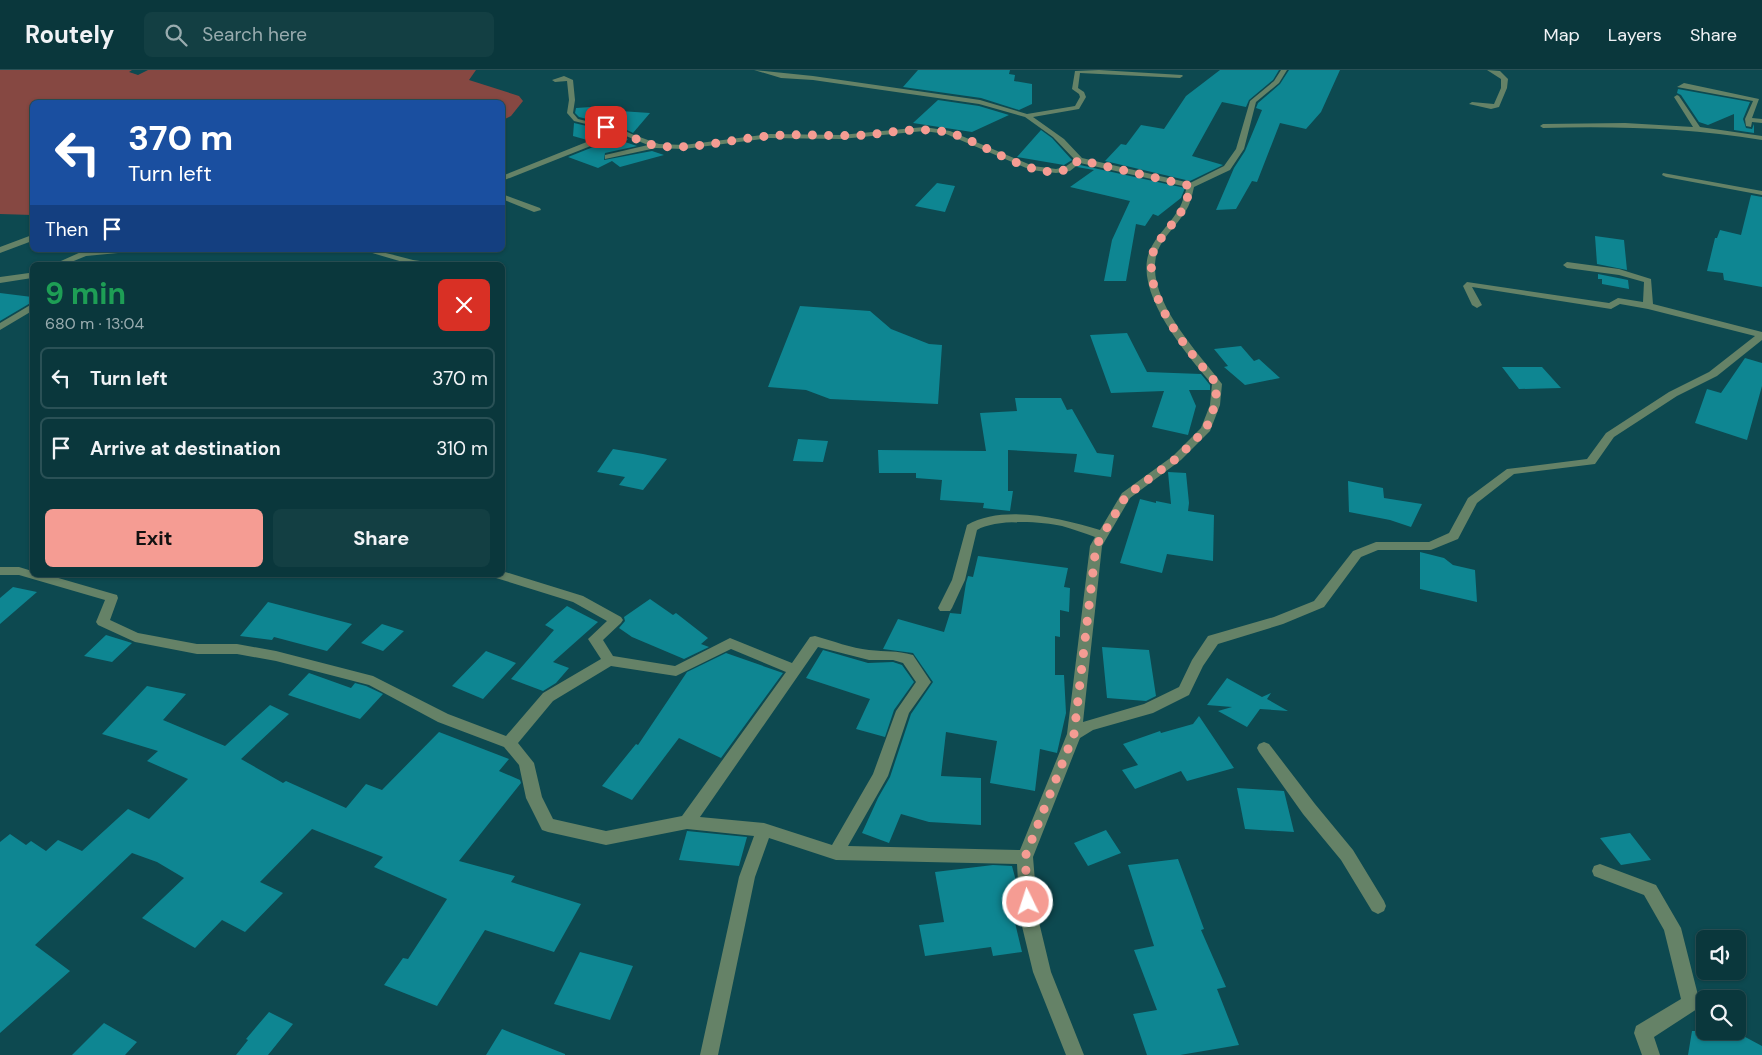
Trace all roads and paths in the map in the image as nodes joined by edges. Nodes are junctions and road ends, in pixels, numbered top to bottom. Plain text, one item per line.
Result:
1 (757, 70) edge
2 (1284, 70) edge
3 (1490, 70) edge
4 (813, 74) edge
5 (1180, 76) dead end
6 (555, 80) dead end
7 (1680, 87) dead end
8 (1677, 97) dead end
9 (1760, 101) edge
10 (1472, 104) dead end
11 (1027, 116) junction
12 (1748, 119) junction
13 (1762, 121) edge
14 (1543, 126) dead end
15 (1698, 130) junction
16 (621, 131) junction
17 (1749, 136) junction
18 (1762, 138) edge
19 (658, 146) junction
20 (608, 157) dead end
21 (1079, 160) junction
22 (1666, 175) dead end
23 (505, 178) edge
24 (1191, 186) junction
25 (1762, 193) edge
26 (505, 197) edge
27 (537, 210) dead end
28 (30, 239) edge
29 (0, 250) edge
30 (101, 252) edge
31 (373, 252) edge
32 (64, 262) edge
33 (408, 262) edge
34 (1566, 265) dead end
35 (30, 276) edge
36 (0, 280) edge
37 (1477, 305) dead end
38 (1648, 306) junction
39 (30, 308) edge
40 (0, 327) edge
41 (1762, 335) edge
42 (1103, 536) junction
43 (0, 571) edge
44 (30, 574) edge
45 (40, 577) edge
46 (505, 577) edge
47 (946, 608) dead end
48 (609, 661) junction
49 (795, 670) junction
50 (1074, 734) junction
51 (509, 743) junction
52 (1264, 748) dead end
53 (687, 822) junction
54 (764, 830) junction
55 (836, 853) junction
56 (1025, 857) junction
57 (1600, 870) dead end
58 (1378, 906) dead end
59 (709, 1055) edge
60 (1074, 1055) edge
61 (1651, 1055) edge

1 - 4 street
2 - 24 street
3 - 10 street
4 - 11 street
5 - 11 street
6 - 16 street
7 - 9 street
8 - 15 street
9 - 12 street
11 - 21 street
12 - 13 street
12 - 17 street
14 - 15 street
15 - 17 street
16 - 19 street
16 - 23 street
17 - 18 street
19 - 20 street
19 - 21 street
21 - 24 street
22 - 25 street
24 - 42 street
26 - 27 street
28 - 29 street
30 - 32 street
31 - 33 street
34 - 38 street
35 - 36 street
37 - 38 street
38 - 41 street
39 - 40 street
41 - 50 street
42 - 47 street
42 - 50 street
43 - 44 street
45 - 51 street
46 - 48 street
48 - 49 street
48 - 51 street
49 - 53 street
49 - 55 street
50 - 56 street
51 - 53 street
52 - 58 street
53 - 54 street
54 - 55 street
54 - 59 street
55 - 56 street
56 - 60 street
57 - 61 street

